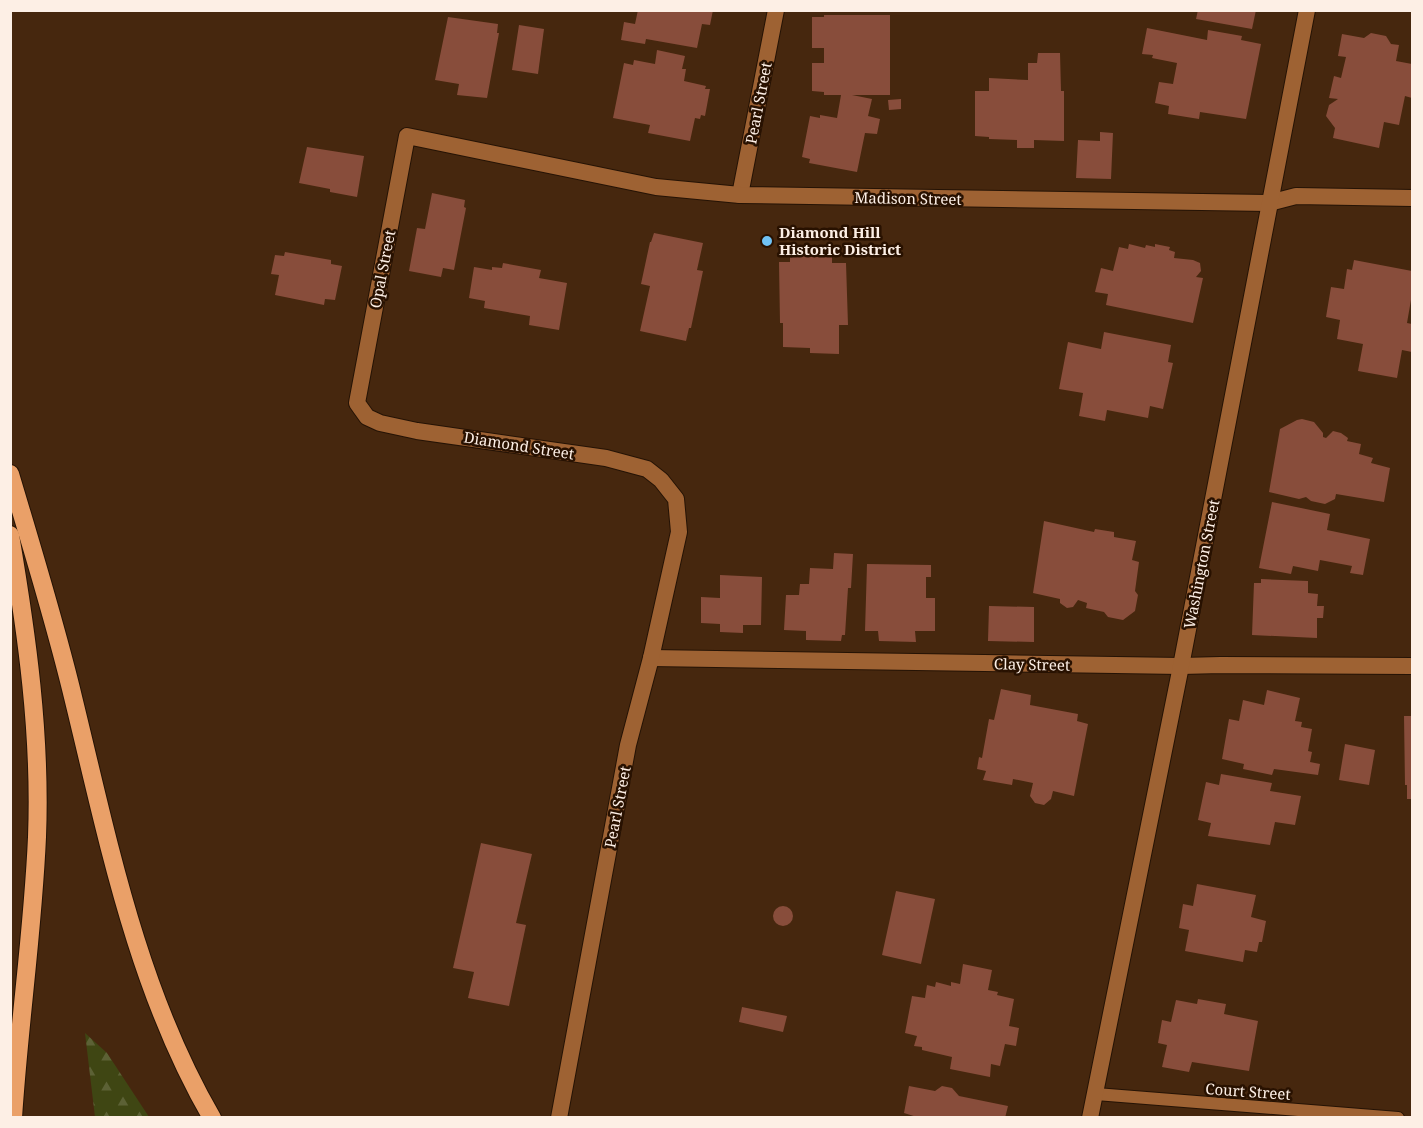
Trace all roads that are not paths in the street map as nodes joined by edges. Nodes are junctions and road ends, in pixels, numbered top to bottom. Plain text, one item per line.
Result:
1 (777, 10) edge
2 (1307, 10) edge
3 (407, 136) joint
4 (741, 195) junction
5 (1413, 198) edge
6 (1269, 203) junction
7 (357, 403) joint
8 (10, 474) edge
9 (676, 499) joint
10 (10, 535) edge
11 (651, 658) junction
12 (1181, 666) junction
13 (1413, 666) edge
14 (1096, 1094) junction
15 (1397, 1117) edge
16 (14, 1118) edge
17 (212, 1118) edge
18 (559, 1118) edge
19 (1090, 1118) edge

1 - 4 street, Pearl Street
2 - 6 street, Washington Street
3 - 4 street, Madison Street
3 - 7 street, Opal Street
4 - 6 street, Madison Street
5 - 6 street, Madison Street
6 - 12 street, Washington Street
7 - 9 street, Diamond Street
8 - 17 highway
9 - 11 street, Pearl Street
10 - 16 highway
11 - 12 street, Clay Street
11 - 18 street, Pearl Street
12 - 13 street, Clay Street
12 - 14 street, Washington Street
14 - 15 lane, Court Street
14 - 19 street, Washington Street

